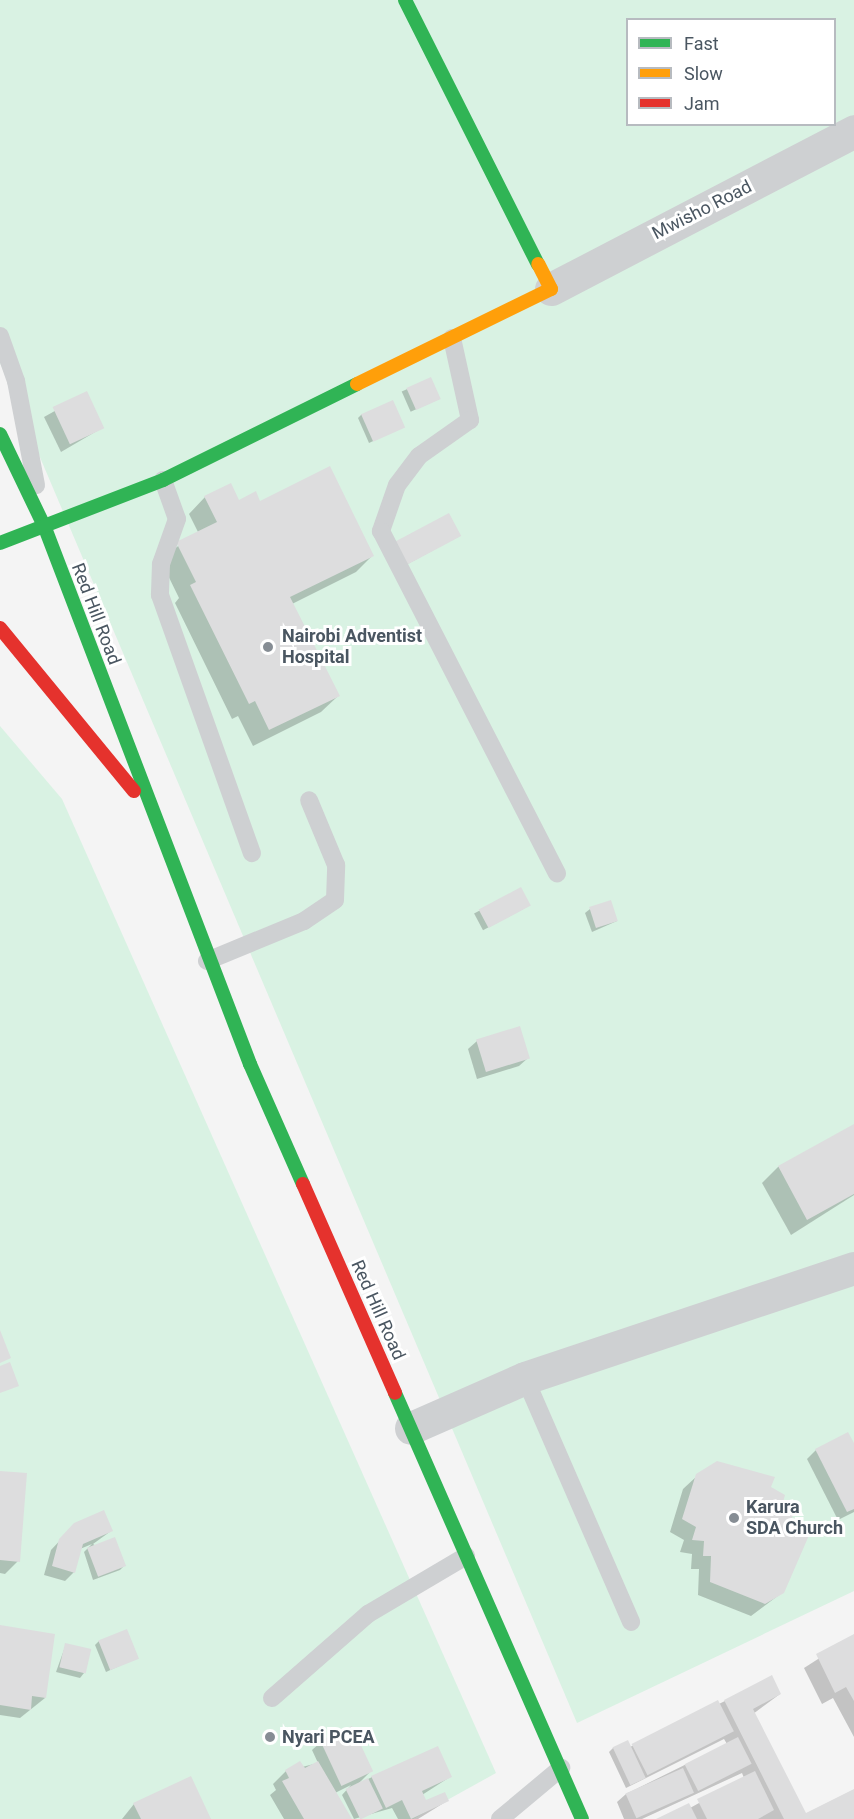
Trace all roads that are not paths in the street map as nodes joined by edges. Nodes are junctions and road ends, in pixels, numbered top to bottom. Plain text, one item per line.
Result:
1 (405, 0) edge
2 (854, 131) edge
3 (551, 289) junction
4 (0, 336) edge
5 (452, 338) junction
6 (0, 434) edge
7 (163, 480) junction
8 (45, 528) junction
9 (0, 543) edge
10 (0, 628) edge
11 (309, 800) dead end
12 (151, 811) junction
13 (252, 853) dead end
14 (557, 873) dead end
15 (207, 961) junction
16 (854, 1268) edge
17 (525, 1378) junction
18 (411, 1428) junction
19 (466, 1556) junction
20 (631, 1622) dead end
21 (272, 1698) dead end
22 (561, 1768) junction
23 (500, 1819) edge
24 (582, 1819) edge

1 - 3 street
2 - 3 street, Mwisho Road
3 - 5 street
4 - 8 lane
5 - 7 street
5 - 14 lane
6 - 8 street, Red Hill Road
7 - 8 street
7 - 13 lane
8 - 9 street
8 - 12 street, Red Hill Road
10 - 12 street, Red Hill Road
11 - 15 lane
12 - 15 street, Red Hill Road
15 - 18 street, Red Hill Road
16 - 17 street
17 - 18 street
17 - 20 lane
18 - 19 street, Red Hill Road
19 - 21 lane
19 - 22 street, Red Hill Road
22 - 23 lane
22 - 24 street, Red Hill Road

